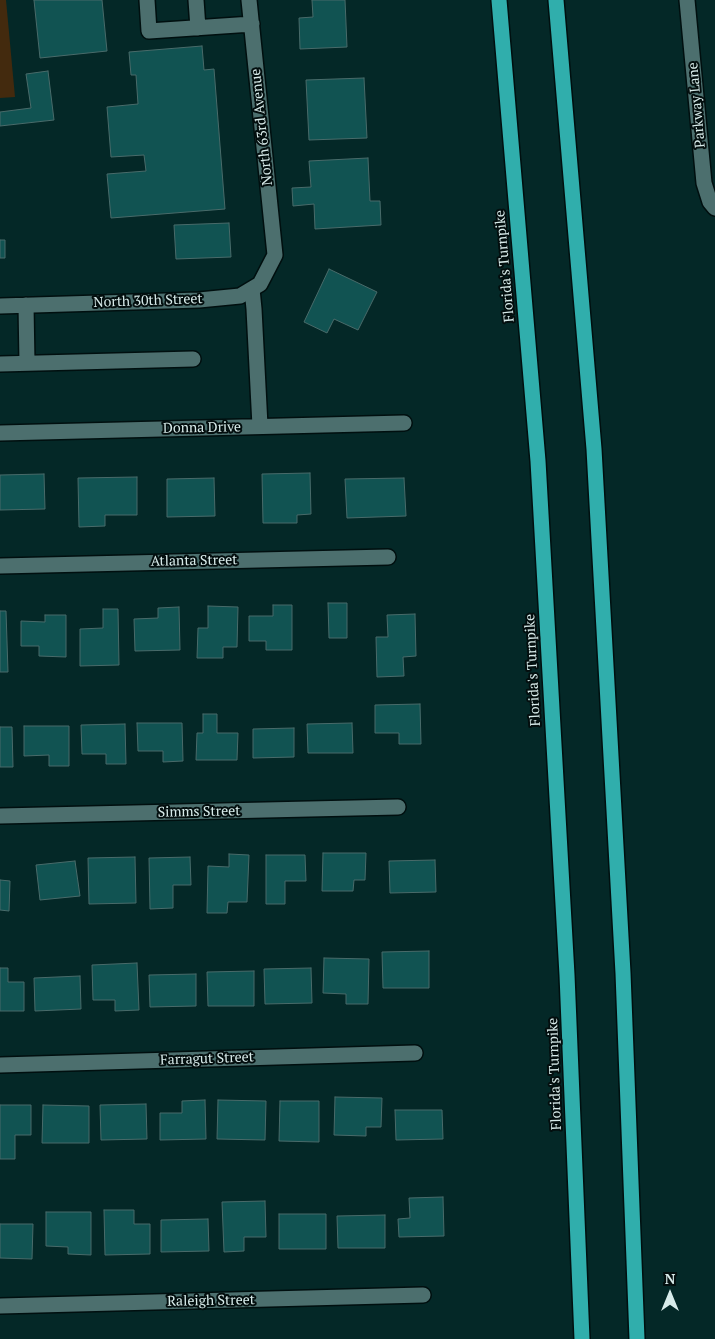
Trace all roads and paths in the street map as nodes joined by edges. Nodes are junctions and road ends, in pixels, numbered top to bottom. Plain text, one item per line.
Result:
1 (146, 0) edge
2 (196, 0) edge
3 (249, 0) edge
4 (500, 0) edge
5 (556, 0) edge
6 (687, 0) edge
7 (252, 24) junction
8 (198, 28) junction
9 (715, 208) edge
10 (252, 289) junction
11 (26, 305) junction
12 (0, 306) edge
13 (193, 359) dead end
14 (27, 363) junction
15 (0, 364) edge
16 (404, 423) dead end
17 (260, 426) junction
18 (0, 432) edge
19 (388, 557) dead end
20 (0, 566) edge
21 (398, 807) dead end
22 (0, 816) edge
23 (415, 1053) dead end
24 (0, 1065) edge
25 (423, 1295) dead end
26 (0, 1306) edge
27 (582, 1339) edge
28 (637, 1339) edge

1 - 8 street
2 - 8 street
3 - 7 street, North 63rd Avenue
4 - 27 highway, Florida's Turnpike
5 - 28 highway
6 - 9 street, Parkway Lane
7 - 8 street
7 - 10 street, North 63rd Avenue
10 - 11 street, North 30th Street
10 - 17 street
11 - 12 street, North 30th Street
11 - 14 street
13 - 14 street
14 - 15 street
16 - 17 street, Donna Drive
17 - 18 street, Donna Drive
19 - 20 street, Atlanta Street
21 - 22 street, Simms Street
23 - 24 street, Farragut Street
25 - 26 street, Raleigh Street

